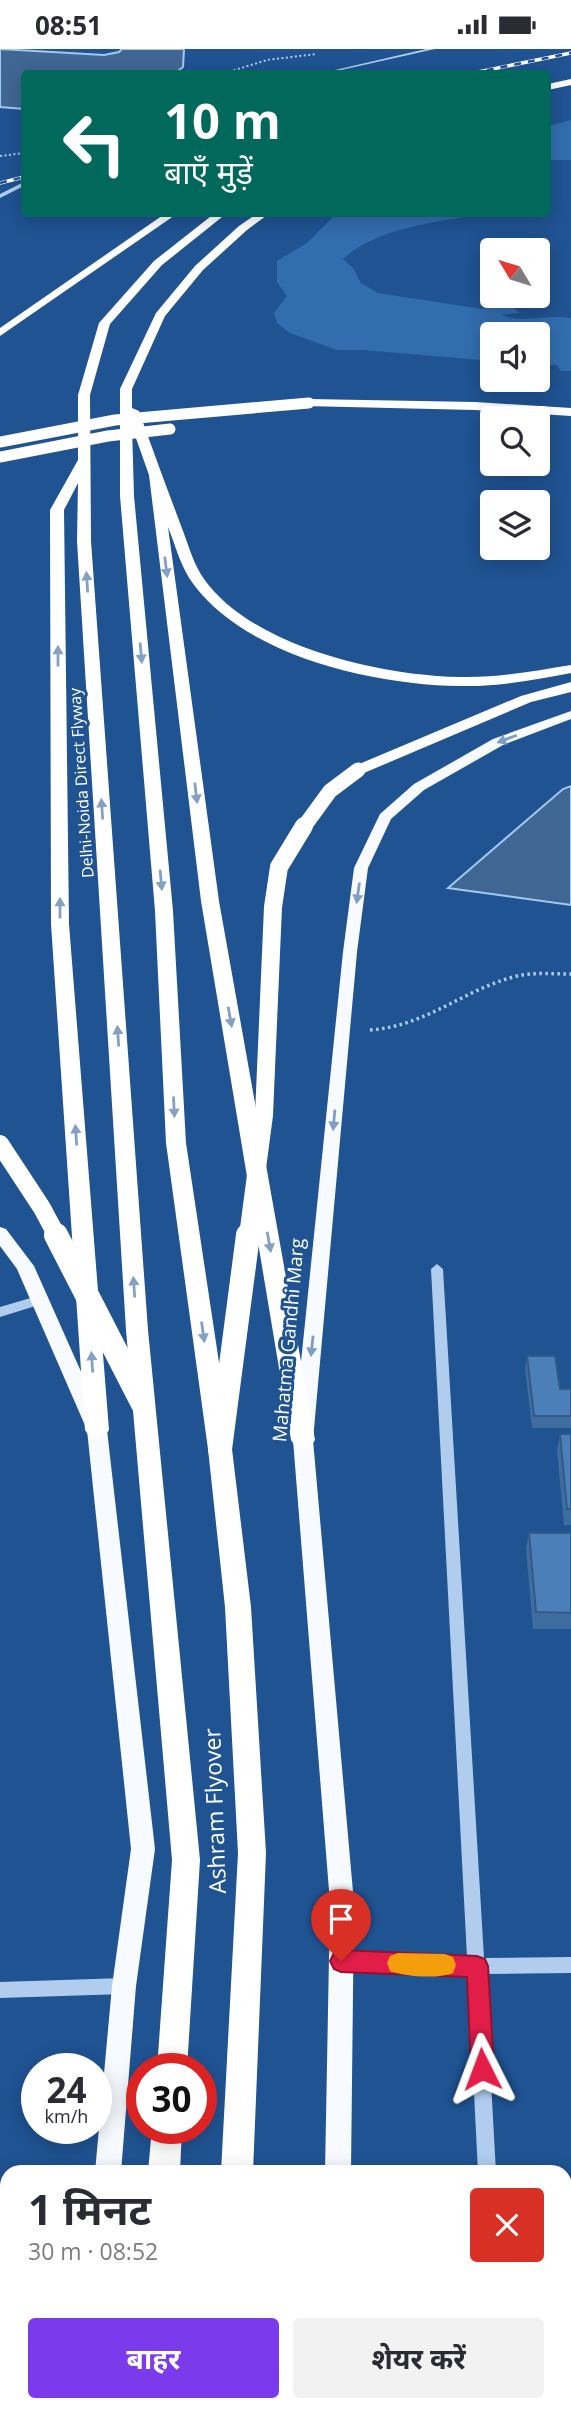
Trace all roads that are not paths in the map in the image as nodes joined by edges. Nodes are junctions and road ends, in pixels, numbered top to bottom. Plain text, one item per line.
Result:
1 (433, 49) edge
2 (338, 70) edge
3 (571, 82) edge
4 (551, 86) edge
5 (21, 186) edge
6 (0, 196) edge
7 (167, 217) edge
8 (217, 217) edge
9 (259, 217) edge
10 (0, 333) edge
11 (126, 389) junction
12 (571, 412) edge
13 (346, 417) dead end
14 (480, 418) edge
15 (281, 419) dead end
16 (550, 423) edge
17 (571, 425) edge
18 (0, 442) edge
19 (0, 457) edge
20 (84, 457) junction
21 (155, 475) junction
22 (571, 669) edge
23 (571, 687) edge
24 (571, 715) edge
25 (0, 1144) edge
26 (0, 1233) edge
27 (437, 1269) dead end
28 (41, 1300) junction
29 (0, 1312) edge
30 (143, 1404) junction
31 (97, 1430) junction
32 (303, 1440) junction
33 (220, 1449) junction
34 (341, 1961) junction
35 (571, 1965) edge
36 (477, 1966) junction
37 (124, 1986) junction
38 (0, 1990) edge
39 (173, 2053) edge
40 (166, 2144) edge
41 (108, 2165) edge
42 (164, 2165) edge
43 (237, 2165) edge
44 (338, 2165) edge
45 (487, 2165) edge

1 - 2 street
3 - 4 highway
5 - 6 street
7 - 10 highway
8 - 20 highway, Delhi-Noida Direct Flyway
9 - 11 highway
11 - 21 highway
11 -> 33 highway, bridge
12 - 18 highway, bridge
13 - 14 highway
15 - 19 highway, bridge
16 - 17 highway
30 -> 20 highway, Delhi-Noida Direct Flyway
31 -> 20 highway
21 - 22 highway
21 -> 32 highway
23 - 33 highway, bridge
24 -> 32 main road, Mahatma Gandhi Marg
25 - 30 highway, bridge
26 - 28 main road
27 - 36 street
28 - 29 street
28 - 31 main road
30 - 39 highway, Ashram Flyover
31 - 37 main road
32 - 34 main road, Mahatma Gandhi Marg
33 - 43 highway, Ashram Flyover
34 - 36 street
34 - 44 main road, Mahatma Gandhi Marg
35 - 36 street
36 - 45 street
37 - 38 street
37 - 41 main road
40 - 42 highway

